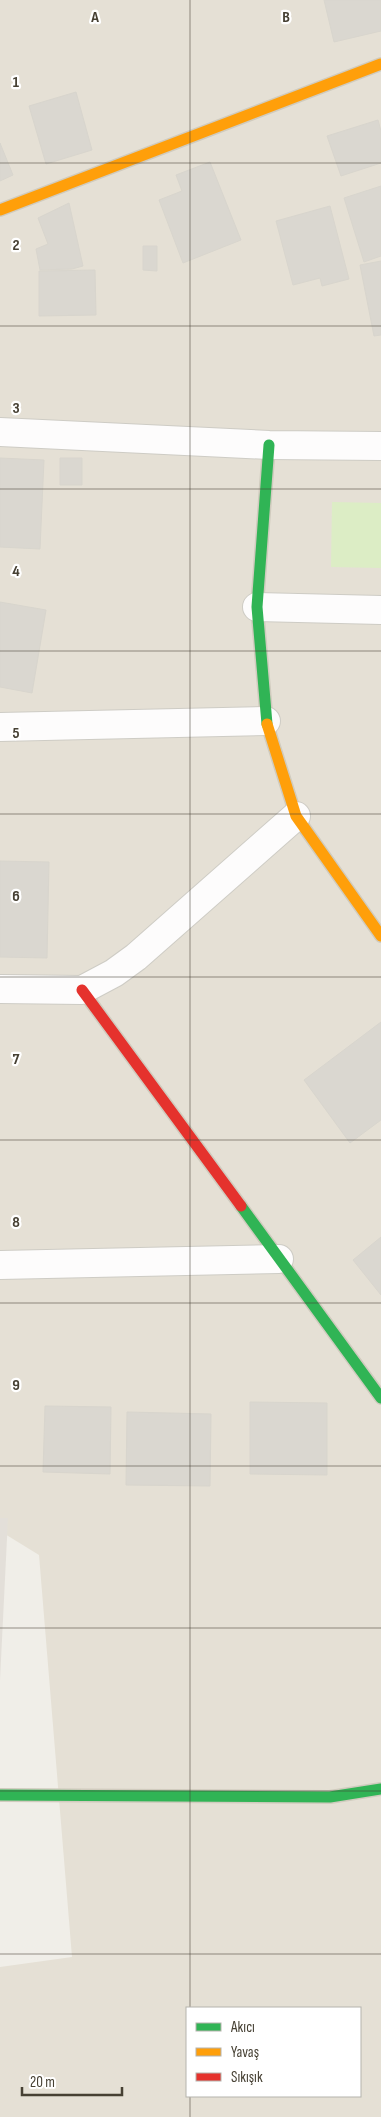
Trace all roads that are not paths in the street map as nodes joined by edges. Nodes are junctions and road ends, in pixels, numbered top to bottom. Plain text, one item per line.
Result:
1 (381, 64) edge
2 (0, 210) edge
3 (0, 432) edge
4 (269, 445) junction
5 (381, 446) edge
6 (257, 607) junction
7 (381, 610) edge
8 (266, 721) junction
9 (0, 727) edge
10 (296, 816) junction
11 (381, 936) edge
12 (0, 989) edge
13 (82, 990) junction
14 (279, 1259) junction
15 (0, 1265) edge
16 (381, 1398) edge
17 (381, 1789) edge
18 (0, 1795) edge

1 - 2 street
3 - 4 street
4 - 5 street
4 - 6 street
6 - 7 street
6 - 8 street
8 - 9 street
8 - 10 street
10 - 11 street
10 - 13 street
12 - 13 street
13 - 14 street
14 - 15 street
14 - 16 street
17 - 18 street

